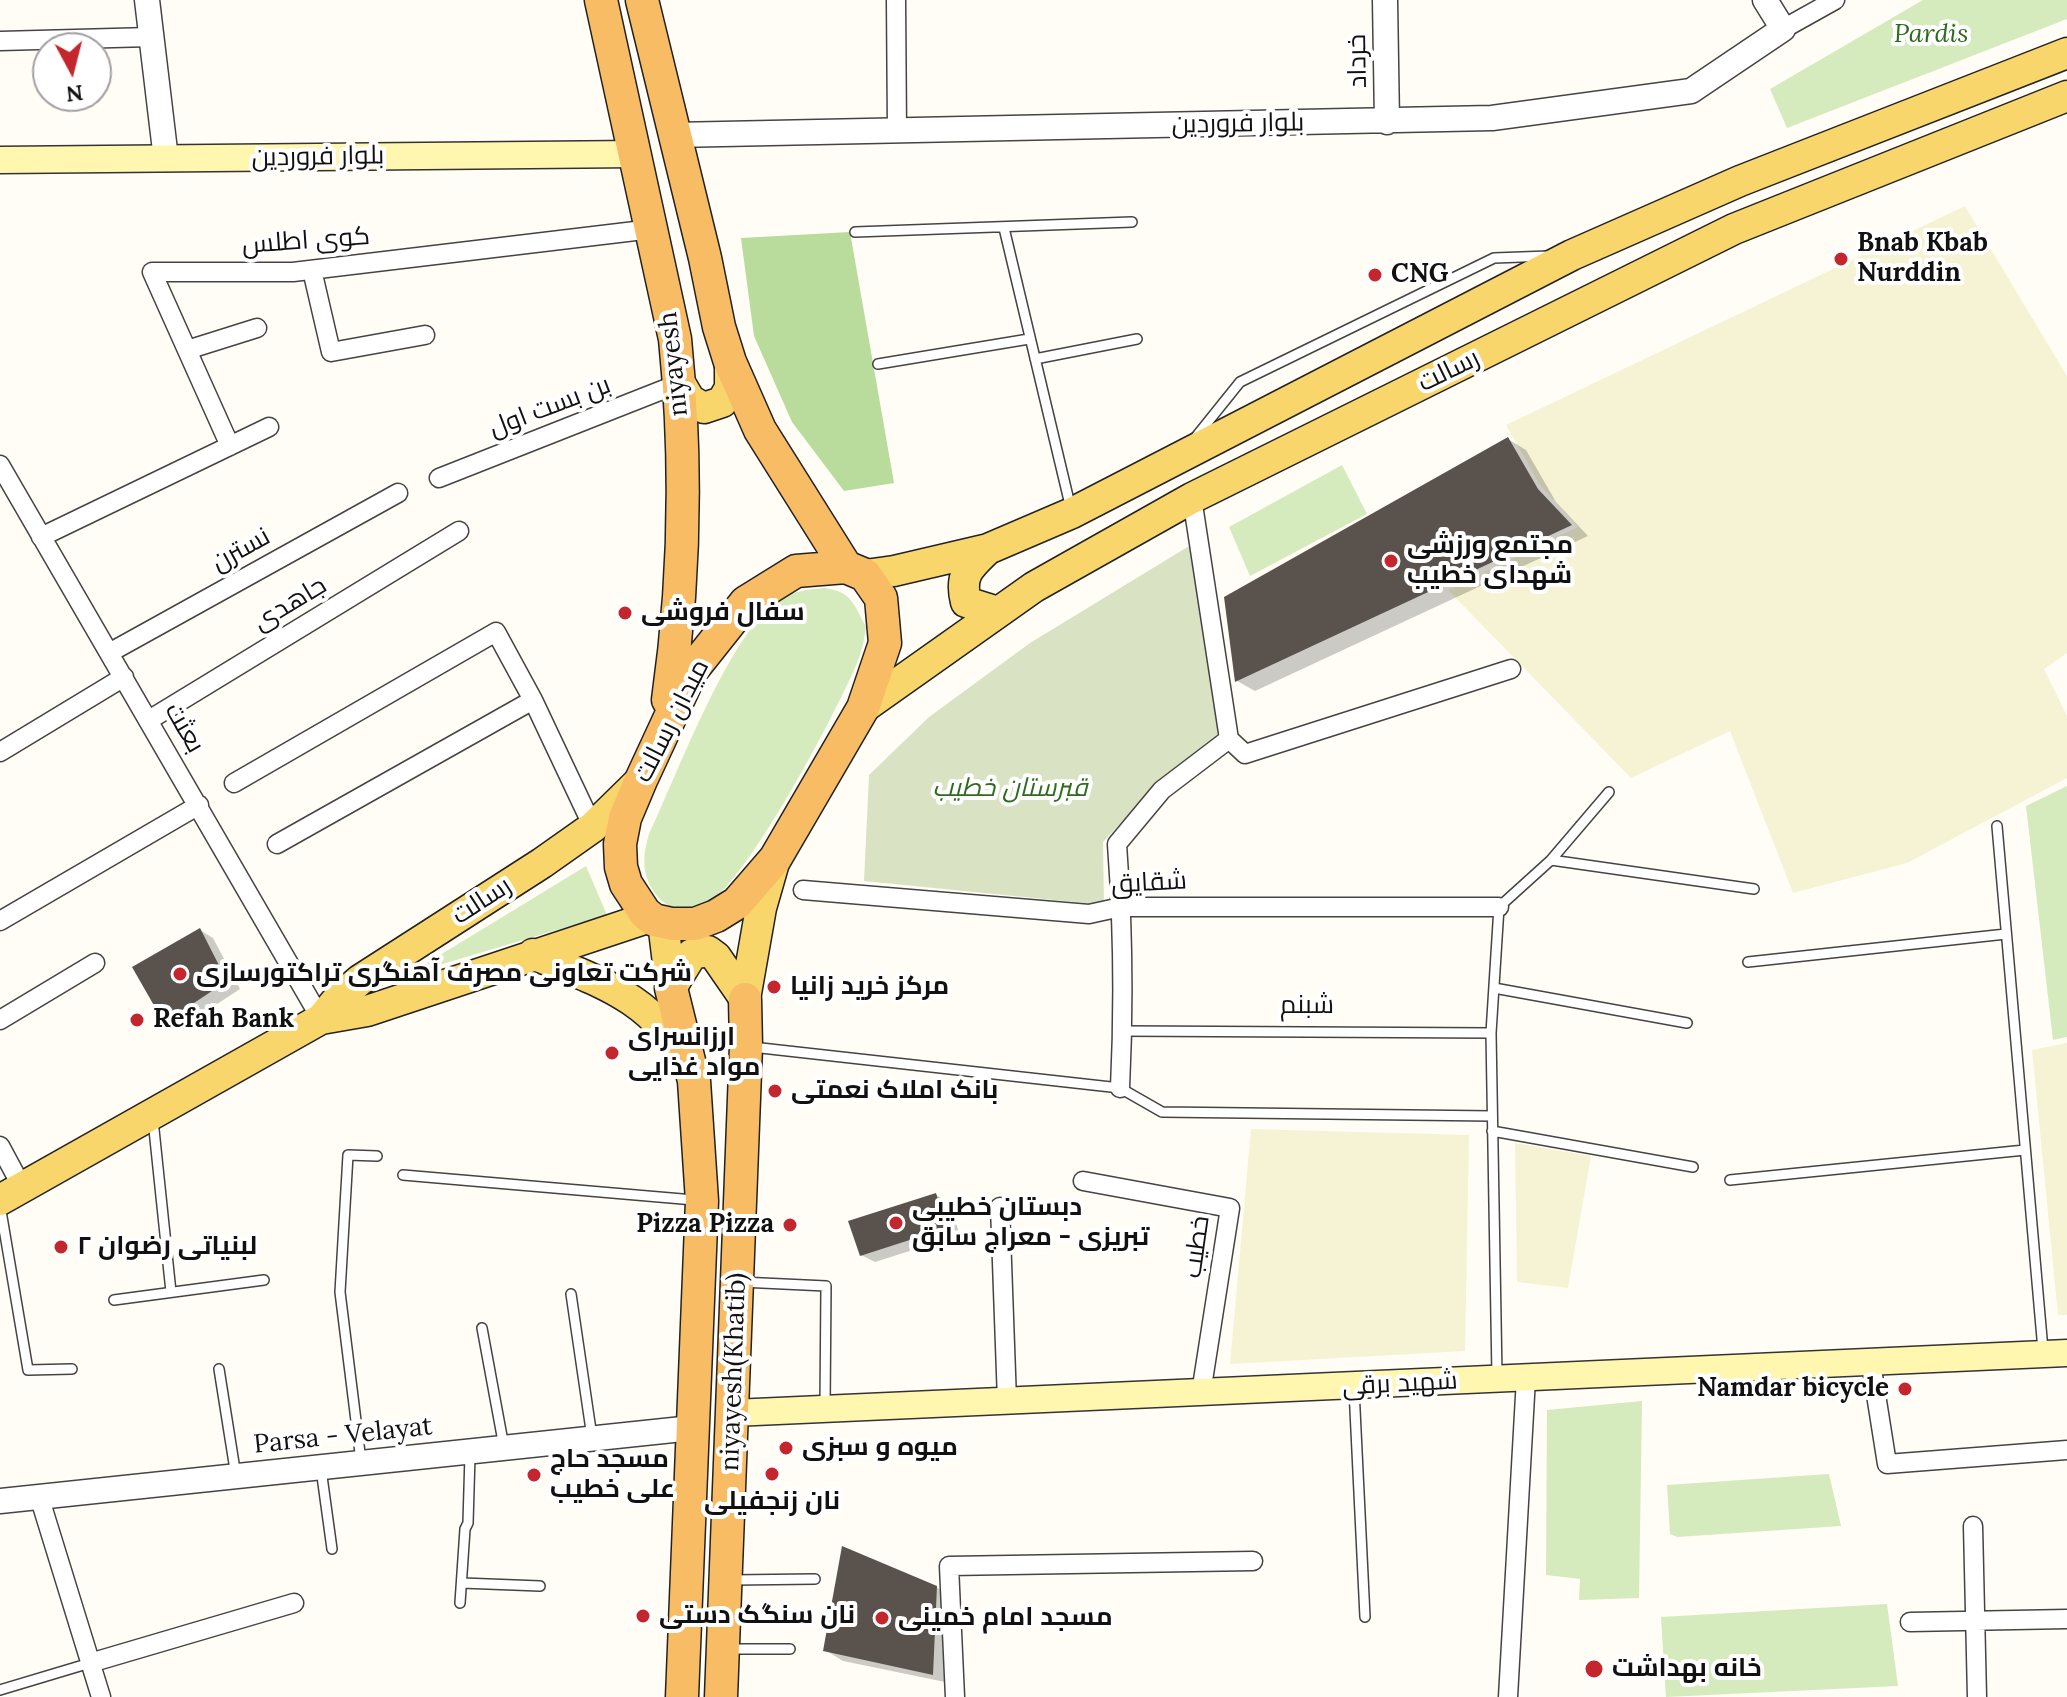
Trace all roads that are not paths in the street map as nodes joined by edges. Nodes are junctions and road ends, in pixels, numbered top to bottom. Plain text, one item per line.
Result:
1 (147, 0) edge
2 (601, 0) edge
3 (642, 0) edge
4 (896, 0) edge
5 (1385, 0) edge
6 (1765, 0) edge
7 (1835, 0) edge
8 (1783, 29) junction
9 (151, 37) junction
10 (0, 41) edge
11 (2067, 53) edge
12 (2067, 96) edge
13 (1387, 122) junction
14 (897, 131) junction
15 (674, 135) junction
16 (636, 154) junction
17 (166, 159) junction
18 (0, 160) edge
19 (1132, 222) dead end
20 (1004, 228) junction
21 (652, 229) junction
22 (855, 232) dead end
23 (312, 270) junction
24 (257, 328) dead end
25 (425, 335) dead end
26 (1029, 339) junction
27 (1137, 339) dead end
28 (187, 350) junction
29 (1035, 359) junction
30 (730, 362) junction
31 (878, 364) dead end
32 (680, 383) junction
33 (269, 427) dead end
34 (230, 446) junction
35 (0, 465) edge
36 (439, 478) dead end
37 (398, 493) dead end
38 (1192, 498) junction
39 (1072, 513) junction
40 (459, 531) dead end
41 (41, 537) junction
42 (988, 549) junction
43 (856, 571) junction
44 (998, 612) junction
45 (109, 653) junction
46 (1511, 669) dead end
47 (124, 677) junction
48 (533, 700) junction
49 (863, 708) junction
50 (149, 720) junction
51 (663, 735) junction
52 (1229, 739) junction
53 (0, 752) edge
54 (641, 780) junction
55 (234, 783) dead end
56 (1609, 792) dead end
57 (199, 805) junction
58 (1997, 826) dead end
59 (593, 827) junction
60 (277, 844) dead end
61 (775, 859) junction
62 (1551, 860) junction
63 (1754, 889) dead end
64 (803, 890) dead end
65 (1121, 907) junction
66 (1499, 907) junction
67 (657, 919) junction
68 (0, 921) edge
69 (2006, 934) junction
70 (533, 954) junction
71 (1748, 962) dead end
72 (95, 963) dead end
73 (671, 988) junction
74 (1494, 988) junction
75 (745, 999) junction
76 (321, 1019) junction
77 (0, 1020) edge
78 (1687, 1023) dead end
79 (1123, 1031) junction
80 (1491, 1033) junction
81 (746, 1046) junction
82 (694, 1081) junction
83 (1120, 1088) junction
84 (152, 1113) junction
85 (1492, 1116) junction
86 (1492, 1131) junction
87 (0, 1146) edge
88 (2025, 1150) junction
89 (377, 1156) dead end
90 (1693, 1167) dead end
91 (403, 1175) dead end
92 (1730, 1180) dead end
93 (1083, 1181) dead end
94 (7, 1197) edge
95 (702, 1201) junction
96 (1000, 1207) dead end
97 (264, 1280) dead end
98 (738, 1282) junction
99 (171, 1292) junction
100 (571, 1294) dead end
101 (114, 1300) dead end
102 (482, 1328) dead end
103 (2055, 1353) edge
104 (1871, 1363) junction
105 (72, 1369) dead end
106 (219, 1369) dead end
107 (1526, 1378) junction
108 (1497, 1379) junction
109 (1354, 1386) junction
110 (1201, 1393) junction
111 (1007, 1401) junction
112 (825, 1410) junction
113 (733, 1413) junction
114 (692, 1428) junction
115 (592, 1438) junction
116 (504, 1448) junction
117 (2067, 1450) edge
118 (470, 1451) junction
119 (361, 1463) junction
120 (320, 1467) junction
121 (236, 1476) junction
122 (39, 1496) junction
123 (0, 1501) edge
124 (1973, 1526) dead end
125 (332, 1549) dead end
126 (1253, 1561) dead end
127 (815, 1579) dead end
128 (725, 1580) junction
129 (462, 1583) junction
130 (540, 1586) dead end
131 (294, 1603) dead end
132 (460, 1603) dead end
133 (1365, 1617) dead end
134 (2067, 1619) edge
135 (1975, 1621) junction
136 (1910, 1622) dead end
137 (722, 1649) junction
138 (790, 1649) dead end
139 (90, 1663) junction
140 (0, 1690) edge
141 (101, 1697) edge
142 (682, 1697) edge
143 (721, 1697) edge
144 (955, 1697) edge
145 (1508, 1697) edge
146 (1977, 1697) edge

1 - 9 street
2 - 16 highway, niyayesh
3 - 15 highway, niyayesh
4 - 14 street
5 - 13 street, خرداد
6 - 8 street
7 - 8 street
8 - 13 street, بلوار فروردین
9 - 10 street
9 - 17 street
11 - 39 main road, رسالت
12 - 38 main road, رسالت
13 - 14 street, بلوار فروردین
14 - 15 street, بلوار فروردین
15 - 30 highway, niyayesh
16 - 17 main road, بلوار فروردین
16 - 21 highway, niyayesh
17 - 18 main road, بلوار فروردین
19 - 20 lane
20 - 22 lane
20 - 26 lane
21 - 23 street, کوی اطلس
21 - 32 highway, niyayesh
23 - 25 street
23 - 28 street, کوی اطلس
24 - 28 street
26 - 29 lane
26 - 31 lane
27 - 29 lane
28 - 34 street, کوی اطلس
29 - 39 lane
30 - 32 main road
30 - 43 highway, niyayesh
32 - 36 street, بن بست اول
32 - 51 highway, niyayesh
33 - 34 street
34 - 41 street
35 - 41 street, بعثت
37 - 45 street, نسترن
38 - 44 main road, رسالت
38 - 52 street
39 - 42 main road, رسالت
40 - 50 street, جاهدی
41 - 45 street, بعثت
42 - 43 main road, رسالت
42 - 44 main road
43 - 49 highway
43 - 51 highway, میدان رسالت
44 - 49 main road, رسالت
45 - 47 street, بعثت
46 - 52 street
47 - 50 street, بعثت
47 - 53 street
48 - 55 street
48 - 59 street
48 - 60 street
49 - 61 highway
50 - 57 street, بعثت
51 - 54 highway, میدان رسالت
52 - 65 street
54 - 59 main road, رسالت
54 - 67 highway, میدان رسالت
56 - 62 lane
57 - 68 street
57 - 76 street, بعثت
58 - 69 lane
59 - 76 main road, رسالت
61 - 67 highway
61 - 75 main road
62 - 63 lane
62 - 66 lane
64 - 65 street, شقایق
65 - 66 street, شقایق
65 - 79 street
66 - 74 lane
67 - 70 main road, رسالت
67 - 73 main road
69 - 71 lane
69 - 88 lane
70 - 76 main road, رسالت
70 - 82 main road
72 - 77 street
73 - 75 main road
73 - 82 highway, niyayesh(Khatib)
74 - 78 lane
74 - 80 lane
75 - 81 highway, niyayesh(Khatib)
76 - 84 main road, رسالت
79 - 80 lane, شبنم
79 - 83 street
80 - 85 lane
81 - 83 lane
81 - 98 highway, niyayesh(Khatib)
82 - 95 highway, niyayesh(Khatib)
83 - 85 lane
84 - 94 main road, رسالت
84 - 99 lane
85 - 86 lane
86 - 90 lane
86 - 108 lane
87 - 94 street
88 - 92 lane
88 - 103 lane
89 - 119 lane
91 - 95 lane
93 - 110 street, خطیب
94 - 105 lane
95 - 114 highway, niyayesh(Khatib)
96 - 111 street
97 - 99 lane
98 - 112 lane
98 - 113 highway, niyayesh(Khatib)
99 - 101 lane
100 - 115 lane
102 - 116 lane
103 - 104 main road, شهید برقی
104 - 107 main road, شهید برقی
104 - 117 street
106 - 121 lane
107 - 108 main road, شهید برقی
107 - 145 street
108 - 109 main road, شهید برقی
109 - 110 main road, شهید برقی
109 - 133 lane
110 - 111 main road, شهید برقی
111 - 112 main road, شهید برقی
112 - 113 main road, شهید برقی
113 - 128 highway, niyayesh(Khatib)
114 - 115 street, Parsa - Velayat
114 - 142 highway, niyayesh(Khatib)
115 - 116 street, Parsa - Velayat
116 - 118 street, Parsa - Velayat
118 - 119 street, Parsa - Velayat
118 - 129 lane
119 - 120 street, Parsa - Velayat
120 - 121 street, Parsa - Velayat
120 - 125 lane
121 - 122 street, Parsa - Velayat
122 - 123 street, Parsa - Velayat
122 - 139 street
124 - 135 street
126 - 144 street
127 - 128 lane
128 - 137 highway, niyayesh(Khatib)
129 - 130 lane
129 - 132 lane
131 - 139 street
134 - 135 street
135 - 136 street
135 - 146 street
137 - 138 lane
137 - 143 highway, niyayesh(Khatib)
139 - 140 lane
139 - 141 street

